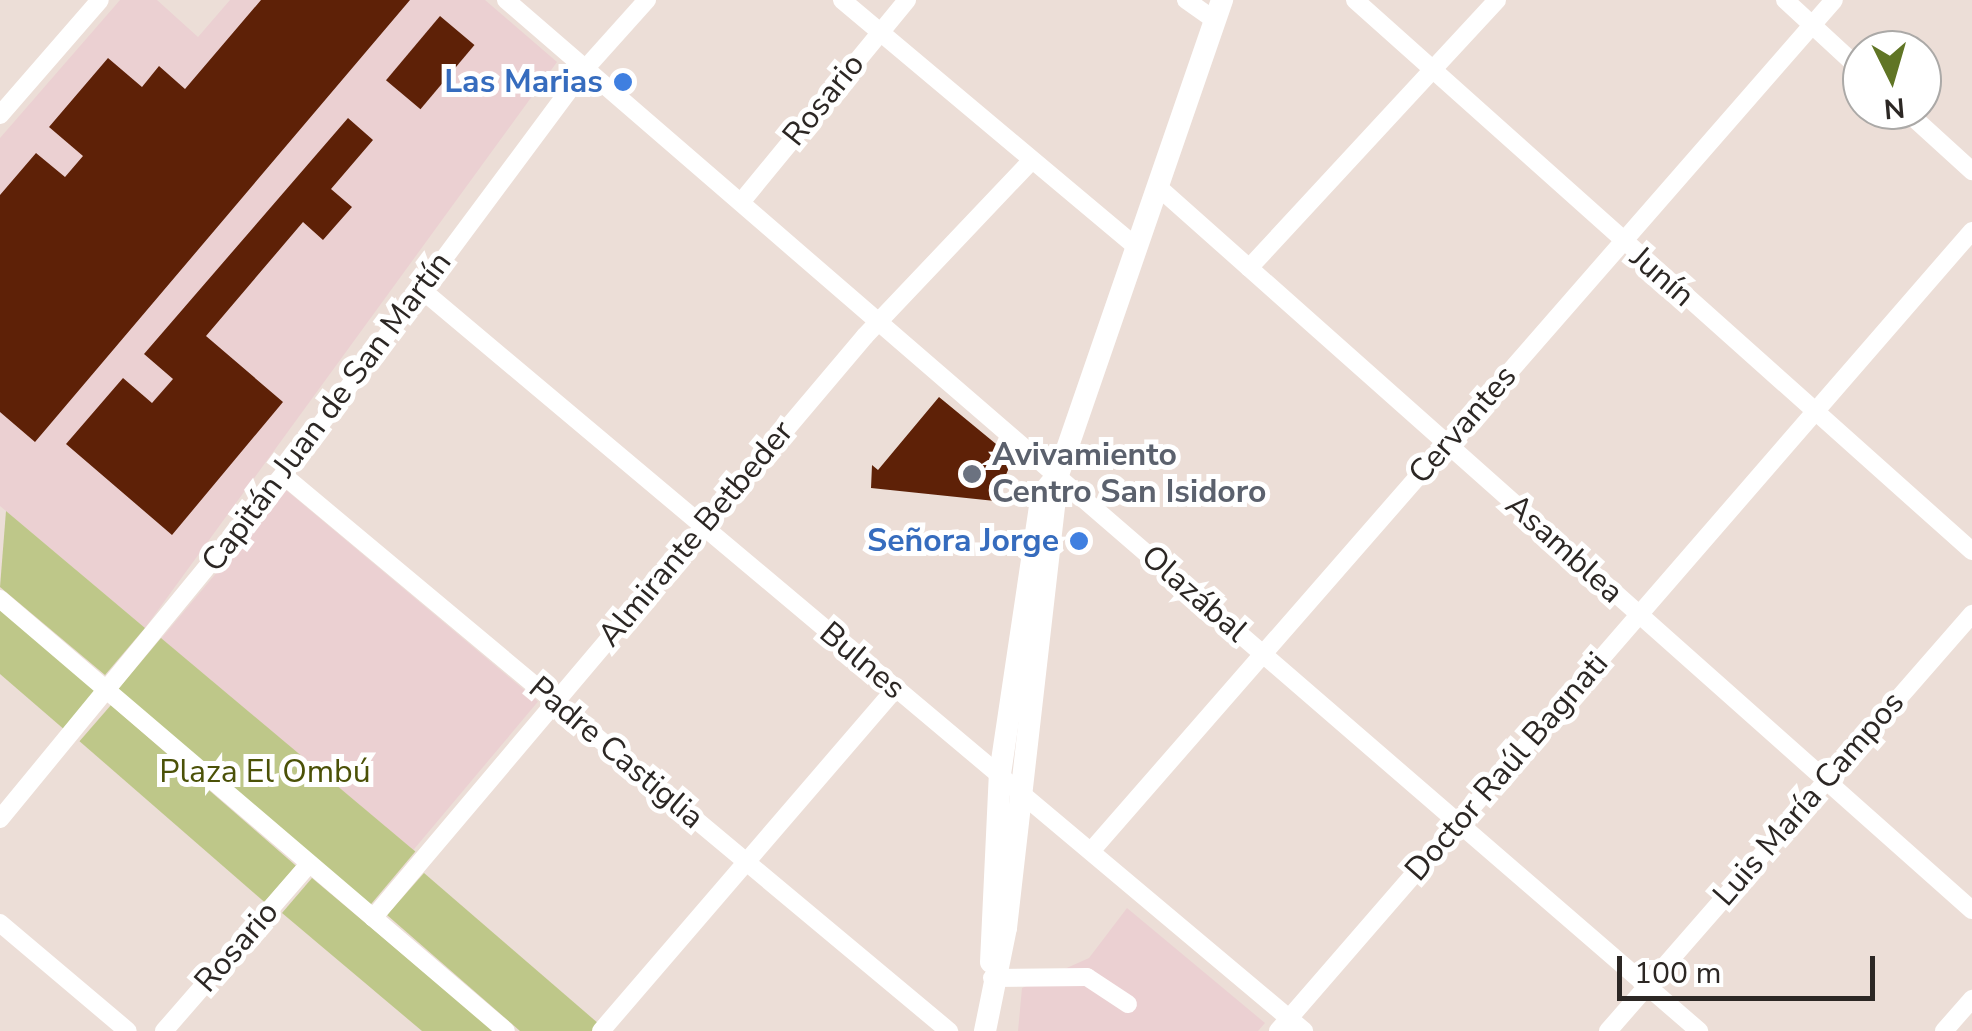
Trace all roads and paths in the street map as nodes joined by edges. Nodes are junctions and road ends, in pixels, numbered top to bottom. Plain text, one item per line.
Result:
1 (100, 0) edge
2 (506, 0) edge
3 (647, 0) edge
4 (842, 0) edge
5 (907, 0) edge
6 (1186, 0) edge
7 (1355, 0) edge
8 (1497, 0) edge
9 (1785, 0) edge
10 (1834, 0) edge
11 (1219, 10) edge
12 (1812, 26) junction
13 (880, 33) junction
14 (1842, 54) edge
15 (585, 69) junction
16 (1433, 70) junction
17 (0, 114) edge
18 (1927, 130) edge
19 (1031, 161) junction
20 (1972, 171) edge
21 (1157, 186) junction
22 (742, 201) junction
23 (1972, 231) edge
24 (1623, 242) junction
25 (1135, 246) junction
26 (1249, 268) junction
27 (422, 290) junction
28 (880, 320) junction
29 (1816, 412) junction
30 (1447, 444) junction
31 (283, 475) junction
32 (1058, 475) junction
33 (702, 528) junction
34 (1972, 550) edge
35 (0, 599) edge
36 (1972, 614) edge
37 (1639, 616) junction
38 (1263, 654) junction
39 (894, 689) junction
40 (107, 693) junction
41 (556, 701) junction
42 (1826, 780) junction
43 (1008, 782) junction
44 (0, 819) edge
45 (1456, 824) junction
46 (1092, 850) junction
47 (745, 863) junction
48 (309, 864) junction
49 (1972, 910) edge
50 (373, 918) junction
51 (0, 923) edge
52 (992, 978) junction
53 (1646, 985) junction
54 (1972, 999) edge
55 (1128, 1004) dead end
56 (1290, 1027) edge
57 (128, 1031) edge
58 (164, 1031) edge
59 (506, 1031) edge
60 (600, 1031) edge
61 (949, 1031) edge
62 (984, 1031) edge
63 (1608, 1031) edge
64 (1699, 1031) edge
65 (1944, 1031) edge

1 - 17 street
2 - 15 street, Olazábal
3 - 15 street, Capitán Juan de San Martín
4 - 13 street
5 - 13 street, Rosario
6 - 11 street
7 - 16 street, Junín
8 - 16 street
9 - 12 street
10 - 12 street, Cervantes
11 - 21 main road
12 - 14 street
12 - 24 street, Cervantes
13 - 19 street
13 - 22 street, Rosario
15 - 22 street, Olazábal
15 - 27 street, Capitán Juan de San Martín
16 - 24 street, Junín
16 - 26 street
18 - 20 street
19 - 25 street
19 - 28 street, Almirante Betbeder
21 - 25 main road
21 - 26 street, Asamblea
22 - 28 street, Olazábal
23 - 29 street, Doctor Raúl Bagnati
24 - 29 street, Junín
24 - 30 street, Cervantes
25 - 32 main road
26 - 30 street, Asamblea
27 - 31 street, Capitán Juan de San Martín
27 - 33 street, Bulnes
28 - 32 street, Olazábal
28 - 33 street, Almirante Betbeder
29 - 34 street, Junín
29 - 37 street, Doctor Raúl Bagnati
30 - 37 street, Asamblea
30 - 38 street, Cervantes
31 - 40 street, Capitán Juan de San Martín
31 - 41 street, Padre Castiglia
32 - 38 street, Olazábal
32 - 43 main road
33 - 39 street, Bulnes
33 - 41 street, Almirante Betbeder
35 - 40 street
36 - 42 street, Luis María Campos
37 - 42 street, Asamblea
37 - 45 street, Doctor Raúl Bagnati
38 - 45 street, Olazábal
38 - 46 street, Cervantes
39 - 43 street, Bulnes
39 - 47 street
40 - 44 street, Capitán Juan de San Martín
40 - 48 street
41 - 47 street, Padre Castiglia
41 - 50 street, Almirante Betbeder
42 - 49 street, Asamblea
42 - 53 street, Luis María Campos
43 - 46 street, Bulnes
43 - 52 main road
45 - 53 street, Olazábal
45 - 56 street, Doctor Raúl Bagnati
46 - 56 street, Bulnes
47 - 60 street
47 - 61 street, Padre Castiglia
48 - 50 street
48 - 58 street, Rosario
50 - 59 street
51 - 57 street
52 - 55 street
52 - 62 main road
53 - 63 street, Luis María Campos
53 - 64 street, Olazábal
54 - 65 street

